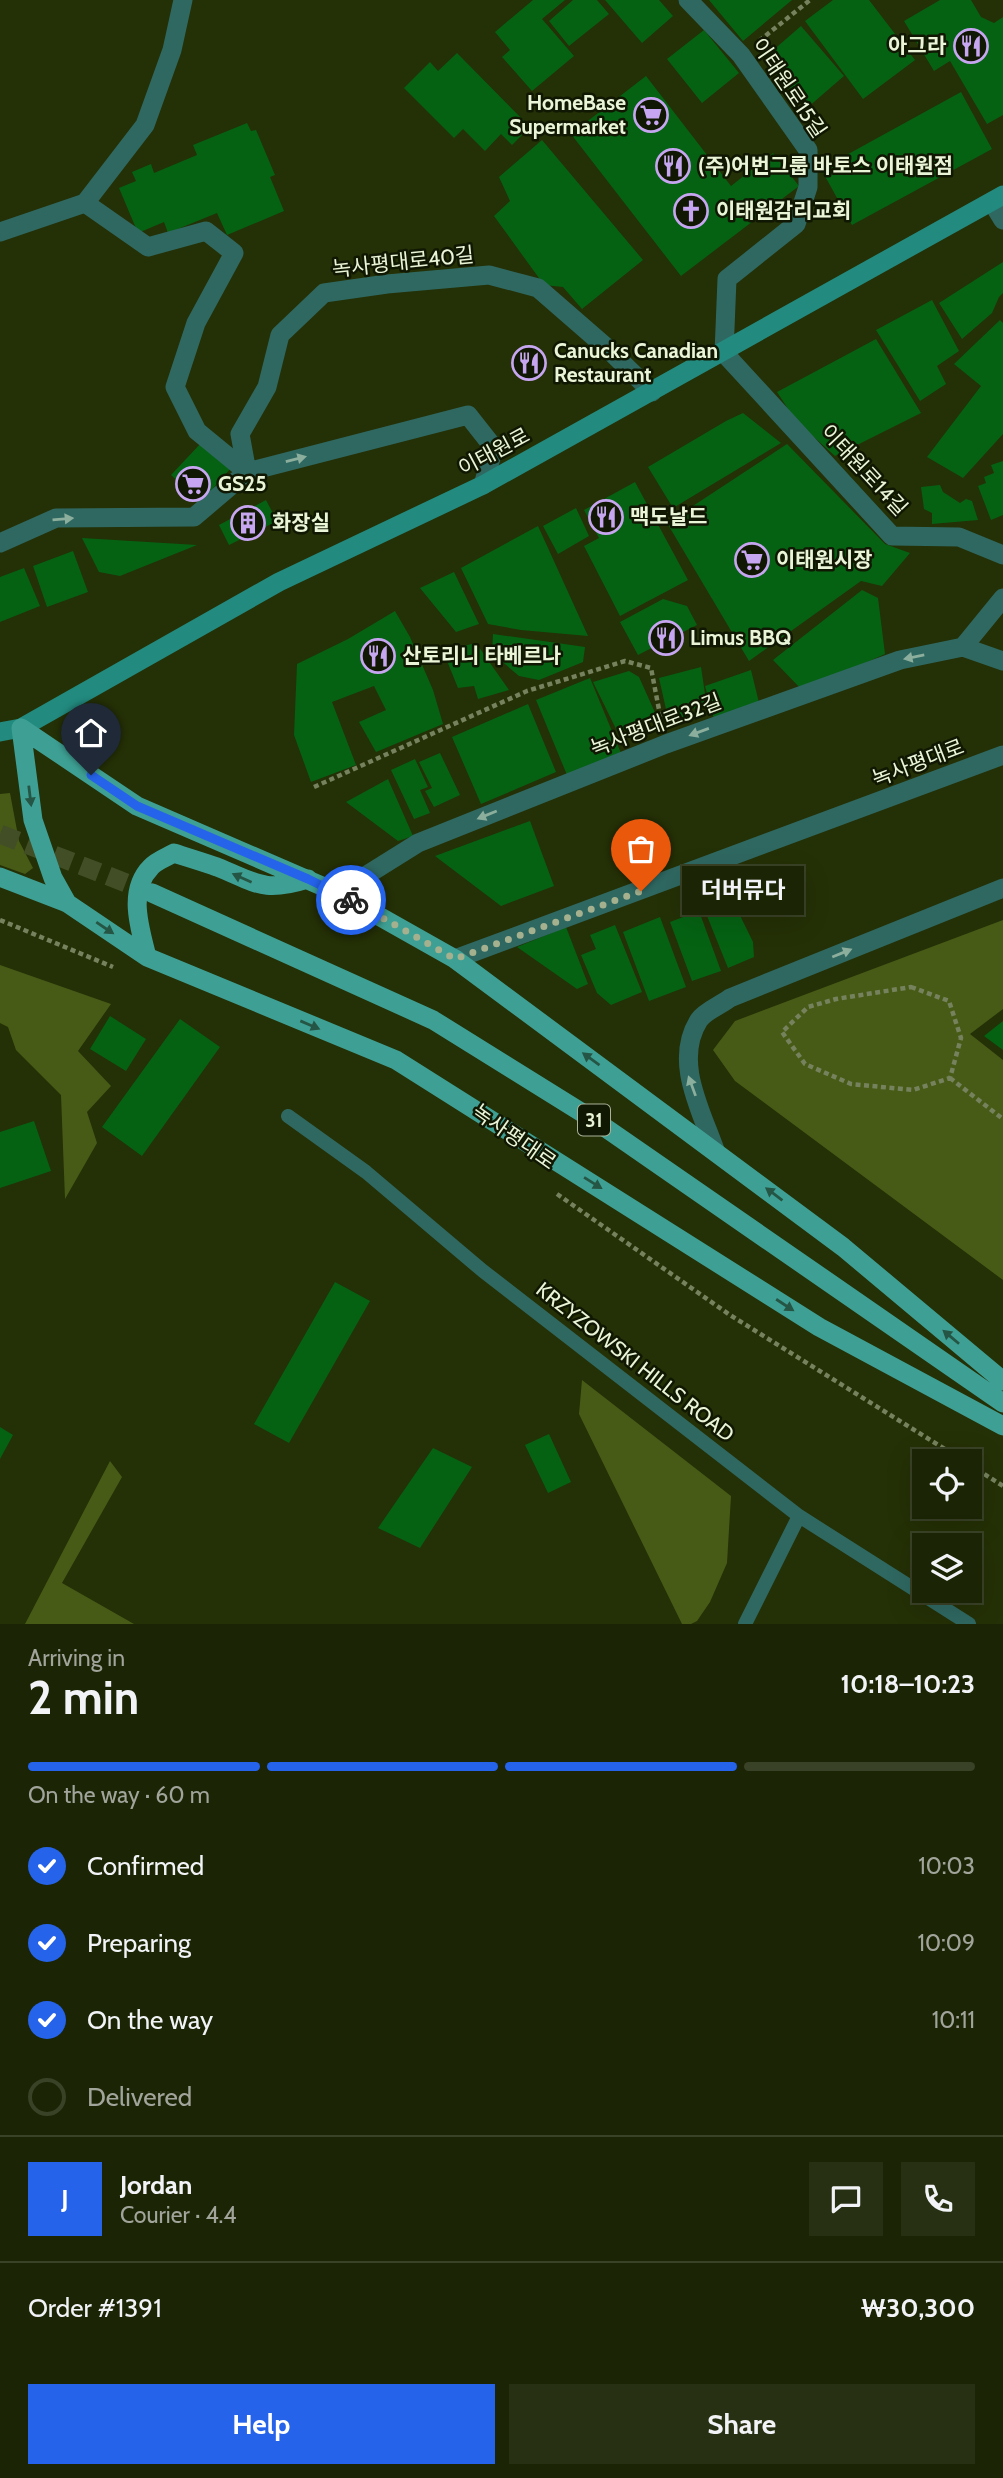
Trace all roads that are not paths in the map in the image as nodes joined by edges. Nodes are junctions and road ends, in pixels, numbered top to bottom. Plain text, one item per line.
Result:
1 (183, 0) edge
2 (688, 0) edge
3 (997, 198) edge
4 (85, 203) junction
5 (1003, 220) edge
6 (0, 232) edge
7 (724, 353) junction
8 (652, 392) junction
9 (247, 472) junction
10 (483, 485) junction
11 (0, 543) edge
12 (1003, 555) edge
13 (1003, 598) edge
14 (963, 647) junction
15 (1003, 661) edge
16 (21, 728) junction
17 (0, 732) edge
18 (1003, 755) edge
19 (0, 877) edge
20 (308, 879) junction
21 (1003, 888) edge
22 (152, 893) tunnel mouth
23 (338, 893) junction
24 (67, 903) junction
25 (147, 957) junction
26 (455, 959) junction
27 (288, 1116) dead end
28 (715, 1150) junction
29 (1003, 1381) edge
30 (1003, 1403) edge
31 (1003, 1426) edge
32 (799, 1516) junction
33 (745, 1624) edge
34 (969, 1624) edge

1 - 4 street
2 - 7 street, 이태원로15길
3 - 5 street
3 - 7 main road, 이태원로
4 - 6 street
4 - 9 street
7 - 8 main road, 이태원로
7 - 12 street, 이태원로14길
8 - 9 street, 녹사평대로40길
8 - 10 main road, 이태원로
9 -> 10 street
11 -> 9 street
10 - 16 main road, 이태원로
13 - 14 street
14 - 15 street
14 -> 23 street, 녹사평대로32길
16 - 17 main road, 이태원로
16 - 20 main road
16 -> 24 main road
18 - 26 street, 녹사평대로
19 - 24 main road
20 - 23 main road
20 -> 25 main road
28 -> 21 street
22 - 30 main road, 31
23 - 26 main road
24 -> 25 main road
25 -> 31 main road
28 -> 26 main road
27 - 32 lane, KRZYZOWSKI HILLS ROAD
29 -> 28 main road
32 - 33 lane
32 - 34 lane, KRZYZOWSKI HILLS ROAD

